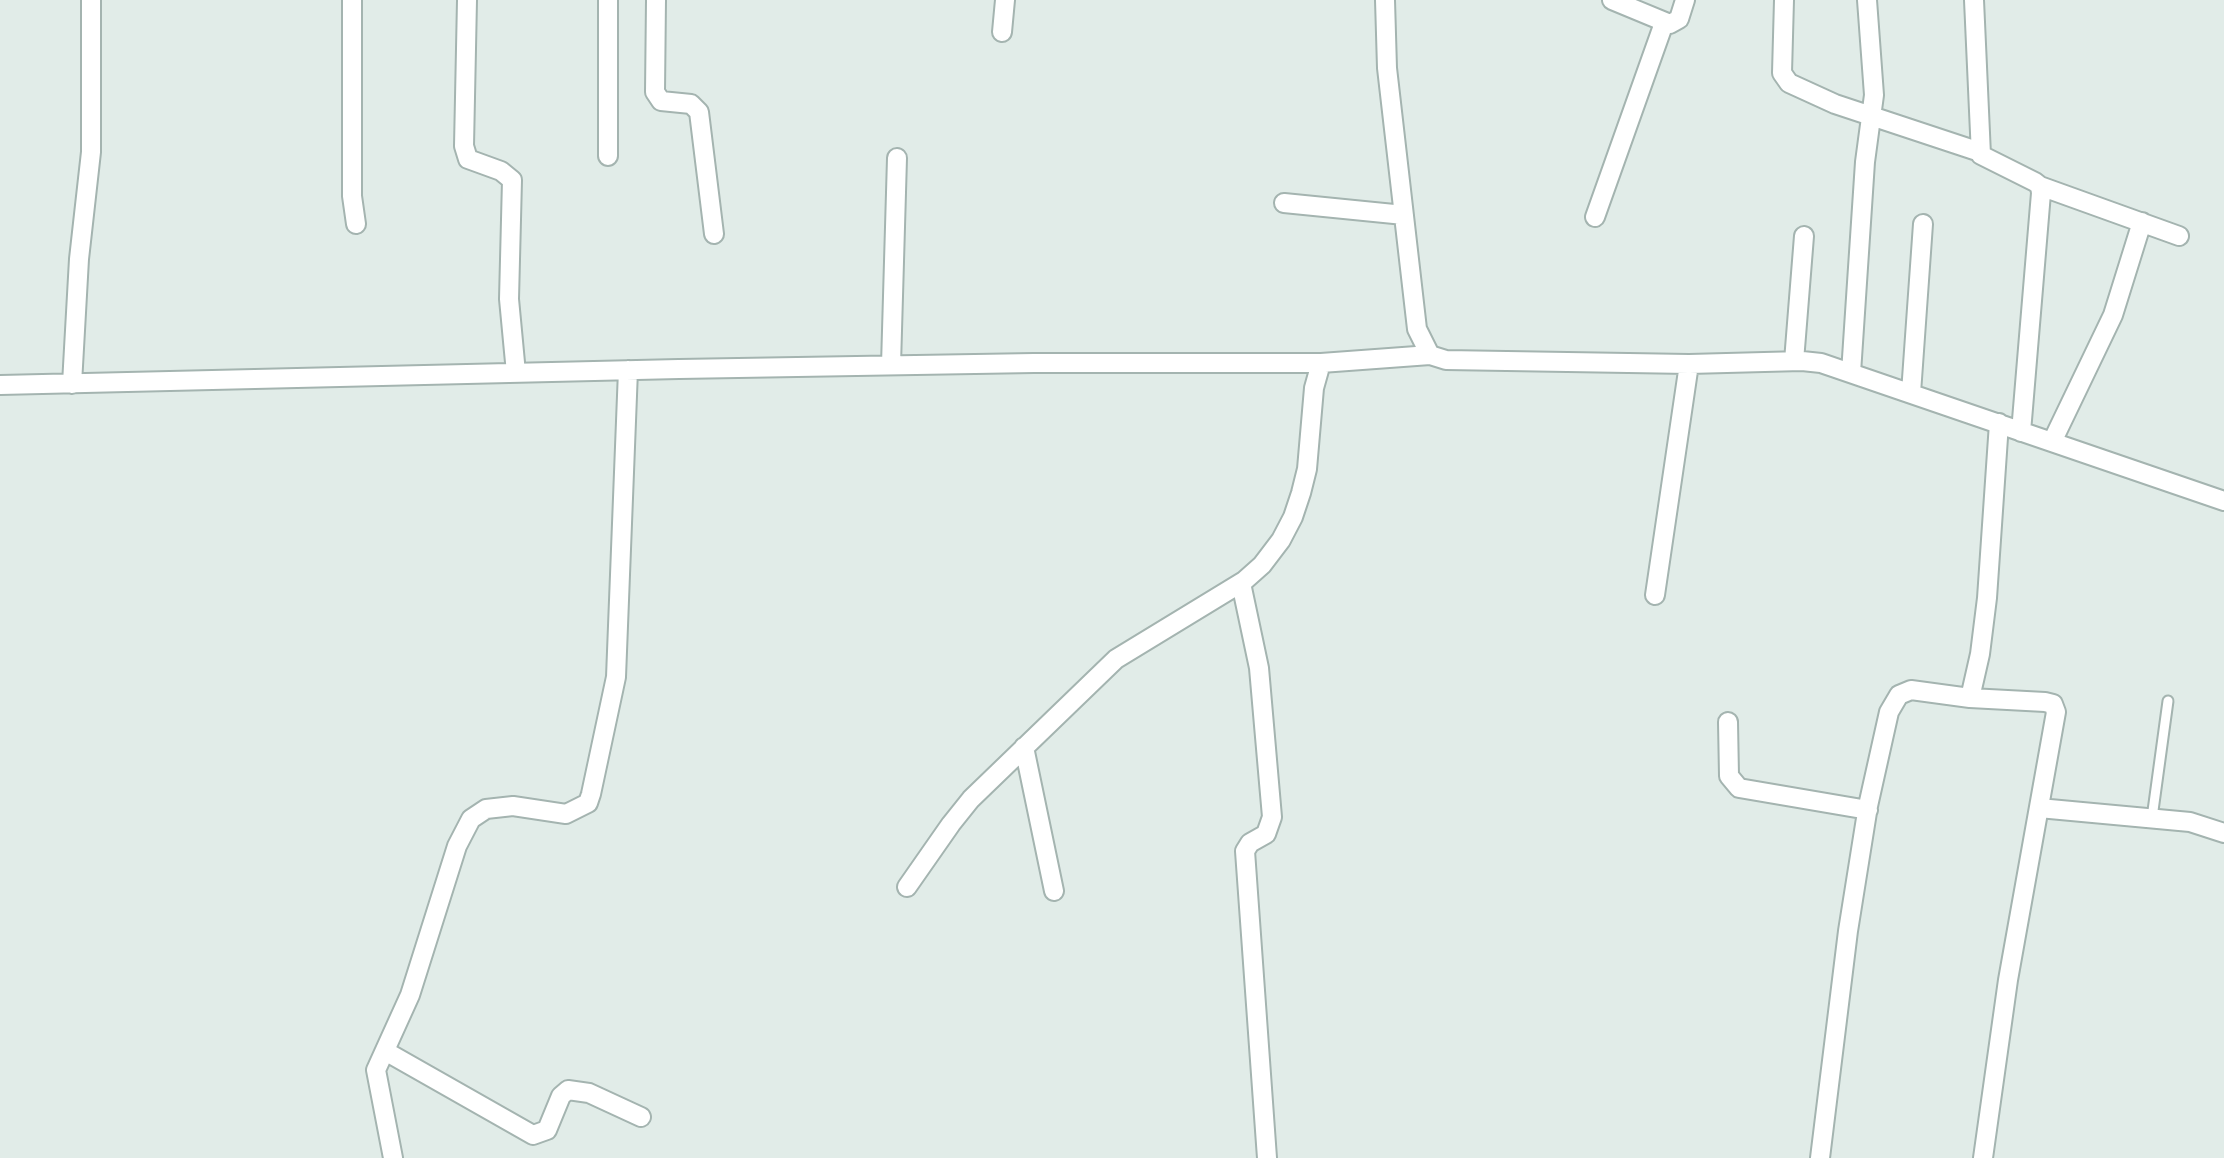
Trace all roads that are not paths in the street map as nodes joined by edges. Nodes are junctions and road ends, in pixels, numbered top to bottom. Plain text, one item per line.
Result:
1 (91, 0) edge
2 (352, 0) edge
3 (467, 0) edge
4 (608, 0) edge
5 (656, 0) edge
6 (1005, 0) edge
7 (1385, 0) edge
8 (1612, 0) edge
9 (1685, 0) edge
10 (1784, 0) edge
11 (1867, 0) edge
12 (1974, 0) edge
13 (1664, 23) junction
14 (1002, 32) dead end
15 (1872, 116) junction
16 (1980, 152) junction
17 (608, 156) dead end
18 (897, 158) dead end
19 (2040, 186) junction
20 (1284, 203) dead end
21 (1404, 215) junction
22 (1595, 217) dead end
23 (2142, 222) junction
24 (356, 224) dead end
25 (1923, 224) dead end
26 (714, 234) dead end
27 (1804, 236) dead end
28 (2179, 236) dead end
29 (1430, 355) junction
30 (1794, 361) junction
31 (1321, 363) junction
32 (1689, 364) junction
33 (891, 365) junction
34 (628, 370) junction
35 (516, 373) junction
36 (1851, 373) junction
37 (72, 384) junction
38 (0, 385) edge
39 (1911, 393) junction
40 (1999, 423) junction
41 (2021, 432) junction
42 (2052, 442) junction
43 (2224, 501) edge
44 (1241, 583) junction
45 (1655, 595) dead end
46 (1970, 698) junction
47 (2168, 701) dead end
48 (1728, 722) dead end
49 (1024, 747) junction
50 (2039, 808) junction
51 (1868, 810) junction
52 (2152, 818) junction
53 (2224, 833) edge
54 (907, 887) dead end
55 (1054, 891) dead end
56 (385, 1051) junction
57 (641, 1117) dead end
58 (393, 1158) edge
59 (1267, 1158) edge
60 (1820, 1158) edge
61 (1983, 1158) edge

1 - 37 street
2 - 24 street
3 - 35 street
4 - 17 street
5 - 26 street
6 - 14 street
7 - 21 street
8 - 13 street
9 - 13 street
10 - 15 street
11 - 15 street
12 - 16 street
13 - 22 street
15 - 16 street
15 - 36 street
16 - 19 street
18 - 33 street
19 - 23 street
19 - 41 street
20 - 21 street
21 - 29 street
23 - 28 street
23 - 42 street
25 - 39 street
27 - 30 street
29 - 31 street
29 - 32 street
30 - 32 street
30 - 36 street
31 - 33 street
31 - 44 street
32 - 45 street
33 - 34 street
34 - 35 street
34 - 56 street
35 - 37 street
36 - 39 street
37 - 38 street
39 - 40 street
40 - 41 street
40 - 46 street
41 - 42 street
42 - 43 street
44 - 49 street
44 - 59 street
46 - 50 street
46 - 51 street
47 - 52 lane
48 - 51 street
49 - 54 street
49 - 55 street
50 - 52 street
50 - 61 street
51 - 60 street
52 - 53 street
56 - 57 street
56 - 58 street

